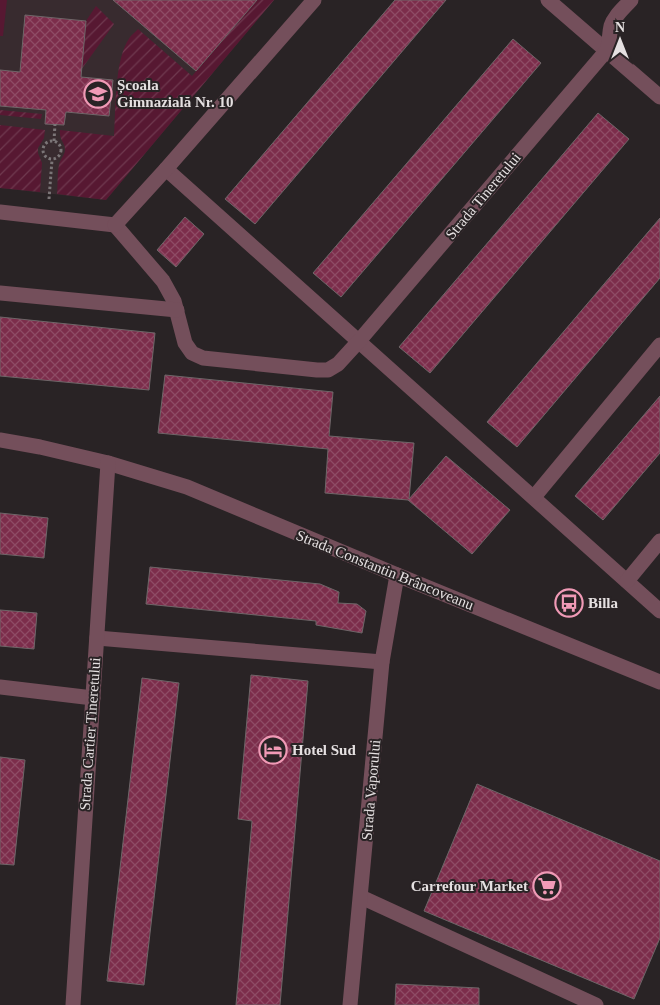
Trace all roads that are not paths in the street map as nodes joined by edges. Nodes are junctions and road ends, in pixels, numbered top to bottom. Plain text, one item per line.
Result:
1 (314, 0) edge
2 (548, 0) edge
3 (631, 0) edge
4 (607, 50) junction
5 (660, 97) edge
6 (166, 169) junction
7 (0, 212) edge
8 (115, 225) junction
9 (0, 293) edge
10 (177, 310) junction
11 (359, 342) junction
12 (660, 345) edge
13 (0, 440) edge
14 (108, 463) junction
15 (534, 498) junction
16 (660, 541) edge
17 (397, 576) junction
18 (627, 580) junction
19 (660, 611) edge
20 (97, 638) junction
21 (382, 662) junction
22 (660, 682) edge
23 (0, 687) edge
24 (93, 698) junction
25 (361, 897) junction
26 (578, 1001) edge
27 (72, 1005) edge
28 (350, 1005) edge
29 (596, 1005) edge

1 - 6 street
2 - 4 street
3 - 4 street
4 - 5 street
4 - 11 street, Strada Tineretului
6 - 8 street
6 - 11 street
7 - 8 street
8 - 10 street, Strada Tineretului
9 - 10 street
10 - 11 street, Strada Tineretului
11 - 15 street
12 - 15 street
13 - 14 street
14 - 17 street, Strada Constantin Brâncoveanu
14 - 20 street, Strada Cartier Tineretului
15 - 18 street
16 - 18 street
17 - 21 street, Strada Vaporului
17 - 22 street, Strada Constantin Brâncoveanu
18 - 19 street
20 - 21 street
20 - 24 street, Strada Cartier Tineretului
21 - 25 street, Strada Vaporului
23 - 24 street
24 - 27 street, Strada Cartier Tineretului
25 - 26 street
25 - 28 street, Strada Vaporului
26 - 29 street

